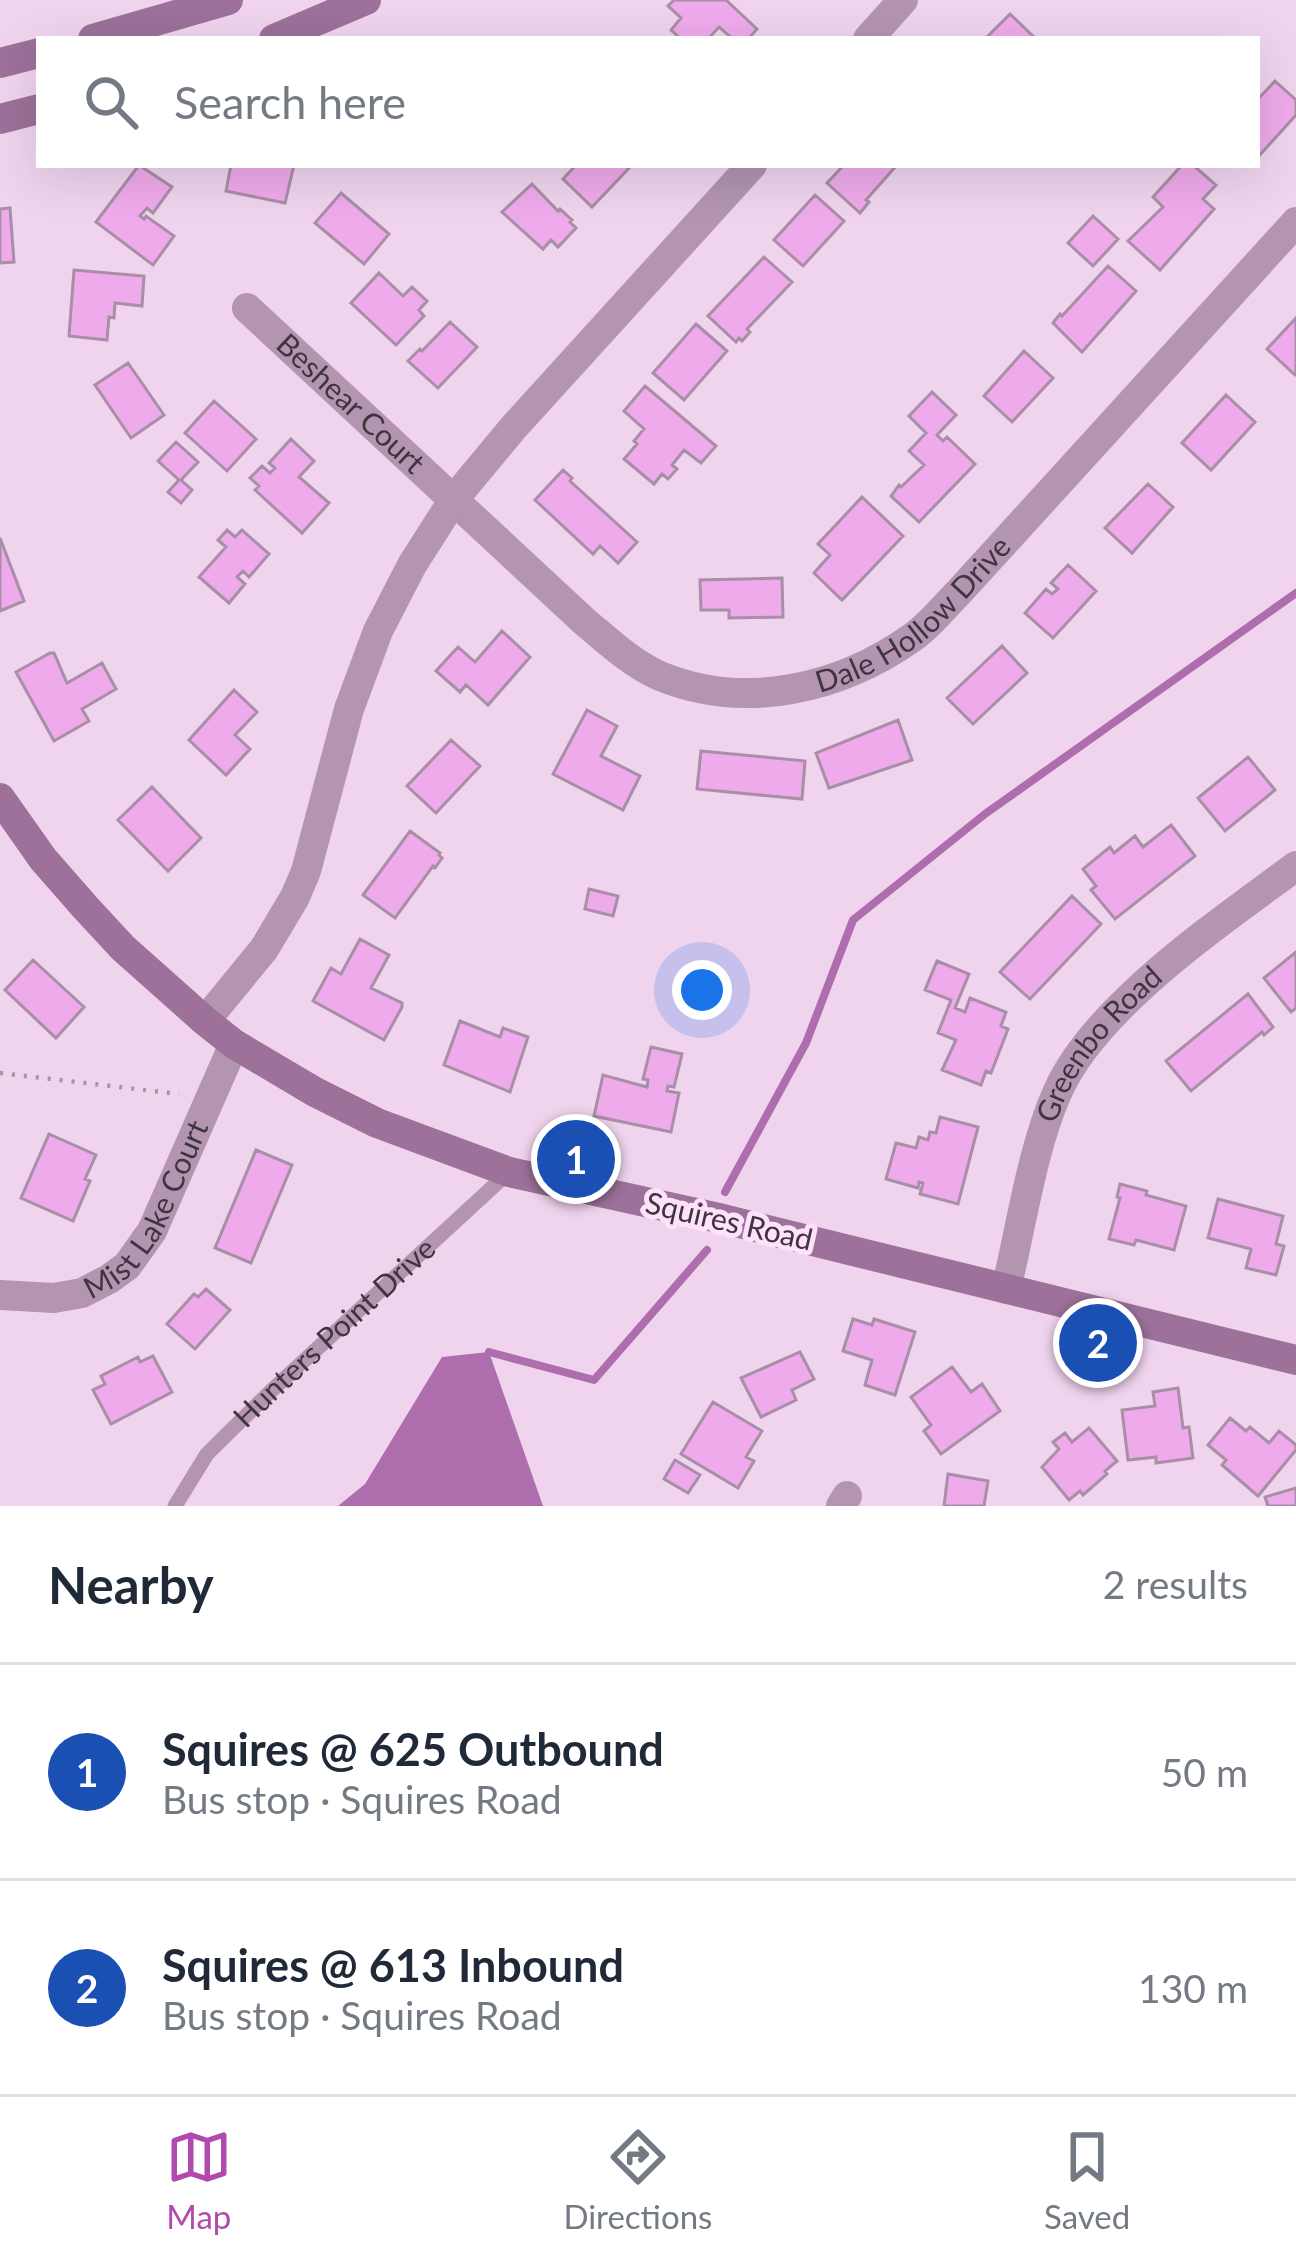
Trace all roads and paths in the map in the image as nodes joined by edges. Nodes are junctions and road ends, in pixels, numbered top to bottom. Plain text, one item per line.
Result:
1 (228, 0) edge
2 (367, 0) edge
3 (903, 0) edge
4 (103, 36) edge
5 (281, 36) edge
6 (871, 36) edge
7 (36, 54) edge
8 (0, 63) edge
9 (36, 110) edge
10 (0, 119) edge
11 (749, 168) edge
12 (1296, 222) edge
13 (247, 308) dead end
14 (454, 499) junction
15 (0, 798) edge
16 (1296, 866) edge
17 (205, 1021) junction
18 (234, 1044) junction
19 (0, 1073) edge
20 (210, 1099) junction
21 (509, 1172) junction
22 (1006, 1289) junction
23 (0, 1295) edge
24 (1296, 1360) edge
25 (176, 1506) edge

1 - 4 street
2 - 5 street
3 - 6 street
7 - 8 street
9 - 10 street
11 - 14 street
12 - 14 street, Dale Hollow Drive
13 - 14 street, Beshear Court
14 - 17 street
15 - 17 street, Squires Road
16 - 22 street, Greenbo Road
17 - 18 street, Squires Road
18 - 20 street, Mist Lake Court
18 - 21 street, Squires Road
19 - 20 path
20 - 23 street, Mist Lake Court
21 - 22 street, Squires Road
21 - 25 lane, Hunters Point Drive
22 - 24 street, Squires Road

